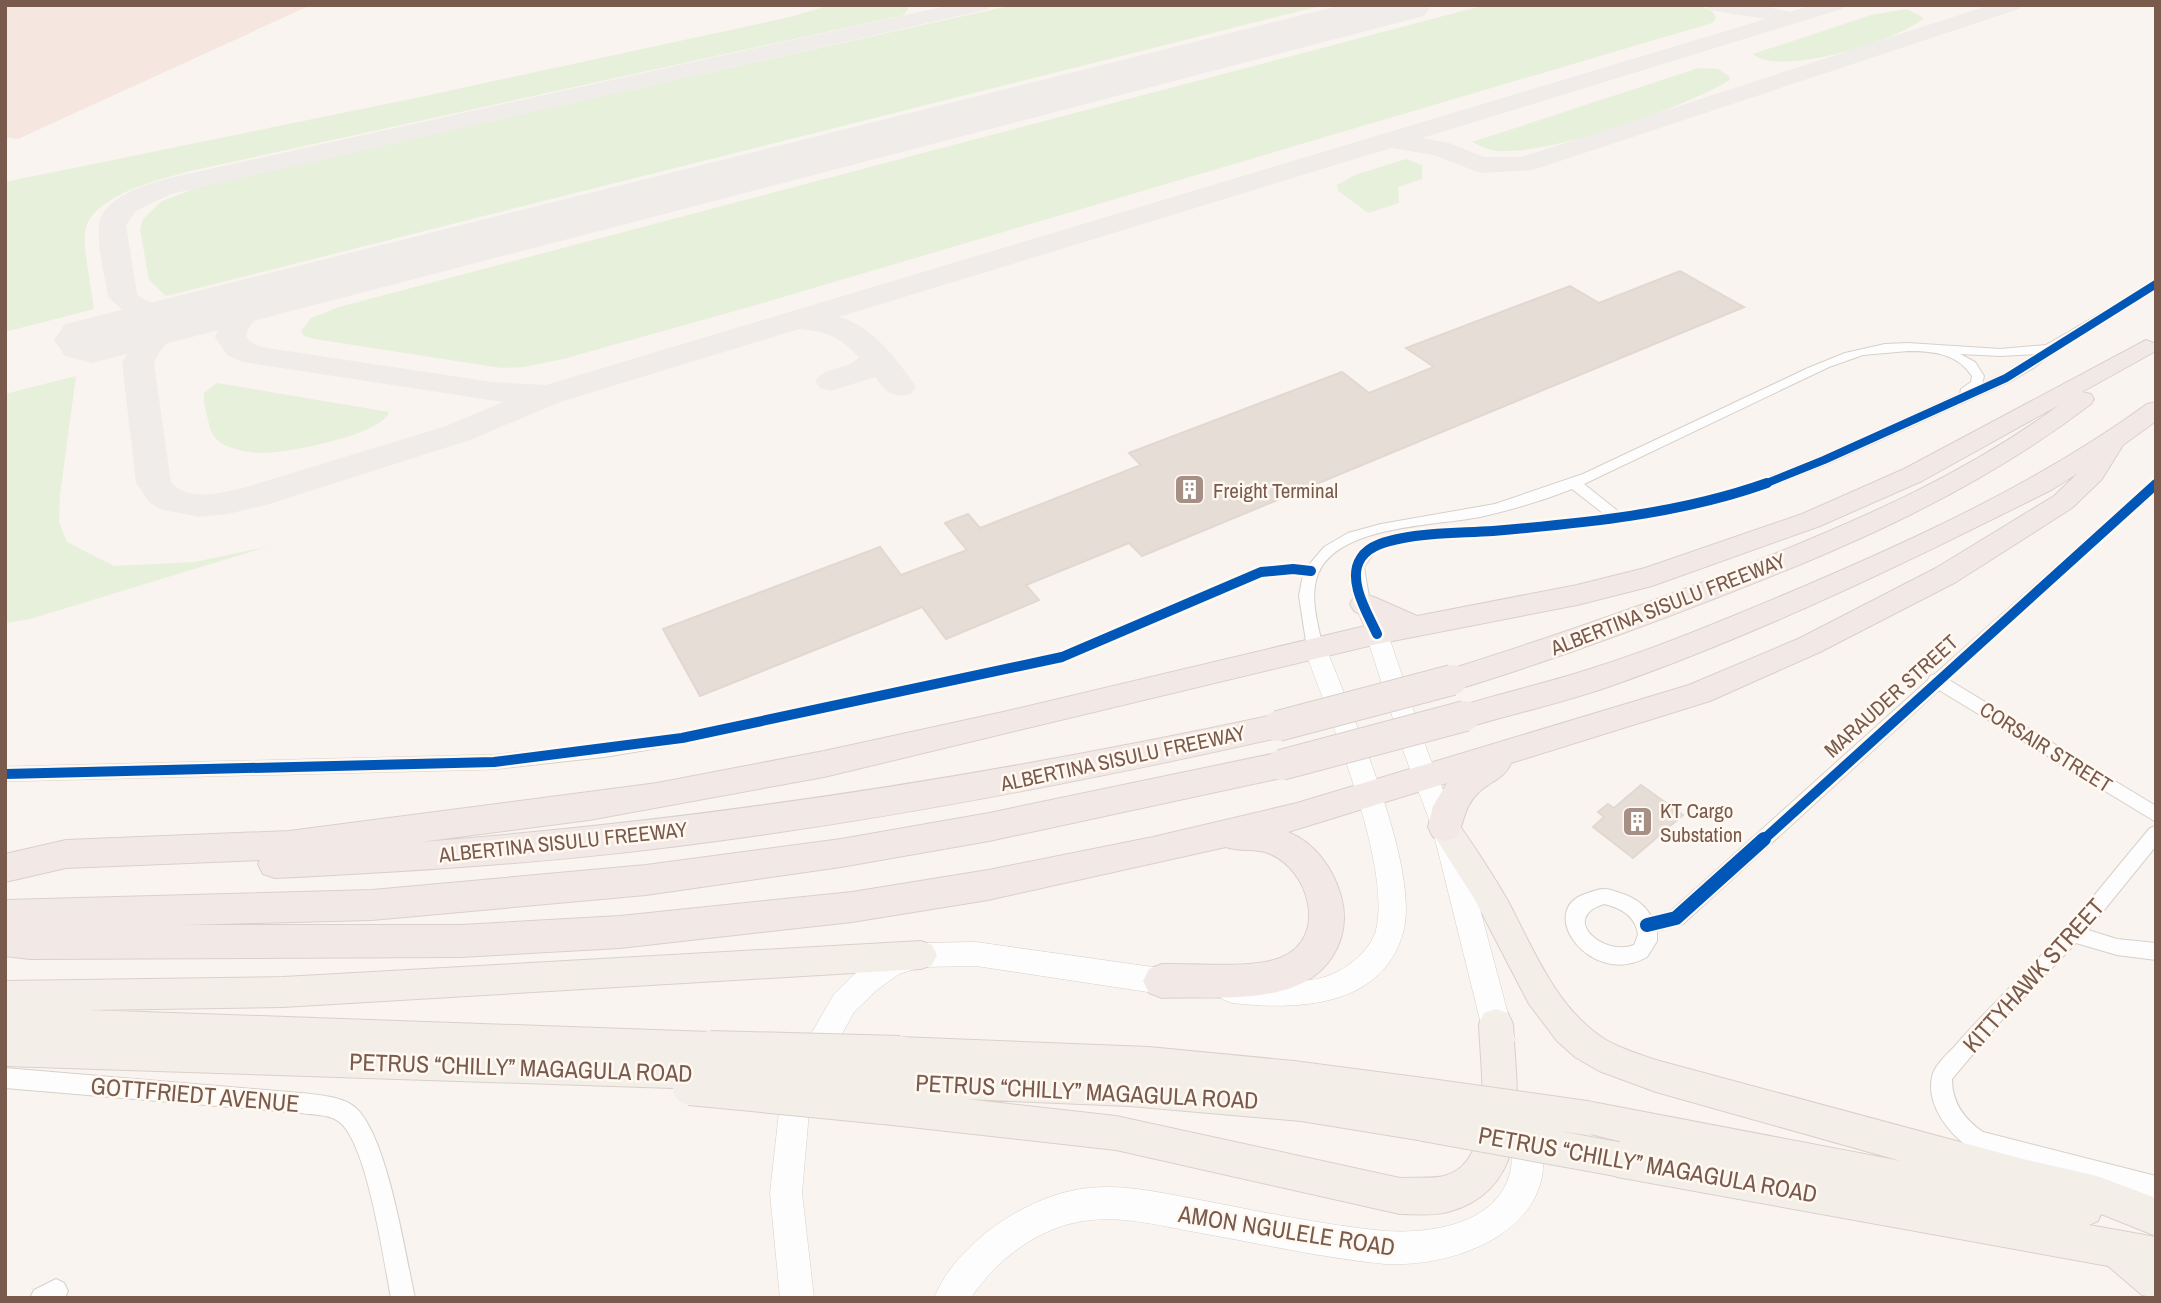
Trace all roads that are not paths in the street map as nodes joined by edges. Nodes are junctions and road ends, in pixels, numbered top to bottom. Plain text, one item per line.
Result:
1 (2156, 284) edge
2 (2151, 343) edge
3 (1940, 348) junction
4 (2049, 349) junction
5 (1956, 400) junction
6 (2156, 409) edge
7 (2113, 440) junction
8 (1573, 482) junction
9 (2156, 484) edge
10 (1616, 517) junction
11 (1311, 571) junction
12 (1364, 604) junction
13 (1419, 627) junction
14 (1377, 634) junction
15 (1315, 648) junction
16 (1936, 680) junction
17 (1516, 751) junction
18 (5, 775) edge
19 (1426, 778) junction
20 (1369, 794) junction
21 (2156, 815) edge
22 (1445, 828) junction
23 (2156, 833) edge
24 (1153, 851) junction
25 (5, 868) edge
26 (5, 915) edge
27 (1647, 925) dead end
28 (2073, 934) junction
29 (5, 940) edge
30 (2156, 952) edge
31 (921, 956) junction
32 (1162, 981) junction
33 (5, 996) edge
34 (5, 1022) edge
35 (1496, 1024) junction
36 (5, 1050) edge
37 (701, 1070) junction
38 (5, 1078) edge
39 (892, 1080) junction
40 (1424, 1110) junction
41 (2156, 1187) edge
42 (2156, 1218) edge
43 (2116, 1248) junction
44 (2156, 1256) edge
45 (2156, 1281) edge
46 (794, 1295) edge
47 (403, 1298) edge
48 (951, 1298) edge

1 - 4 street
2 - 13 highway
2 - 25 highway, ALBERTINA SISULU FREEWAY, bridge
3 - 4 street
3 - 5 street
3 - 8 street
4 - 5 street
5 - 10 street
6 - 7 highway, ALBERTINA SISULU FREEWAY
7 - 17 highway
7 - 26 highway, ALBERTINA SISULU FREEWAY, bridge
8 - 10 street
8 - 11 street
9 - 16 street, MARAUDER STREET
10 - 12 street
11 - 15 street
11 - 18 street
12 - 13 highway
12 - 14 street
13 - 14 highway
14 - 15 highway
14 - 19 main road, AMON NGULELE ROAD
15 - 20 main road
15 - 25 highway
16 - 21 street, CORSAIR STREET
16 - 27 street, MARAUDER STREET
17 - 19 highway
17 - 22 highway
19 - 20 highway
19 - 22 main road, AMON NGULELE ROAD
20 - 24 highway
20 - 32 main road
22 - 35 main road, AMON NGULELE ROAD
22 - 42 main road
23 - 28 street, KITTYHAWK STREET
24 - 29 highway
24 - 32 highway
28 - 30 street
28 - 41 street, KITTYHAWK STREET
31 - 32 main road
31 - 33 main road
31 - 46 main road
34 - 37 main road, PETRUS “CHILLY” MAGAGULA ROAD
35 - 39 main road
35 - 48 main road, AMON NGULELE ROAD
36 - 37 main road, PETRUS “CHILLY” MAGAGULA ROAD
37 - 39 main road, PETRUS “CHILLY” MAGAGULA ROAD, bridge
37 - 39 main road, PETRUS “CHILLY” MAGAGULA ROAD, bridge
38 - 47 street, GOTTFRIEDT AVENUE
39 - 40 main road, PETRUS “CHILLY” MAGAGULA ROAD
40 - 42 main road, PETRUS “CHILLY” MAGAGULA ROAD, bridge
40 - 43 main road, PETRUS “CHILLY” MAGAGULA ROAD, bridge
43 - 44 main road, PETRUS “CHILLY” MAGAGULA ROAD
43 - 45 main road

